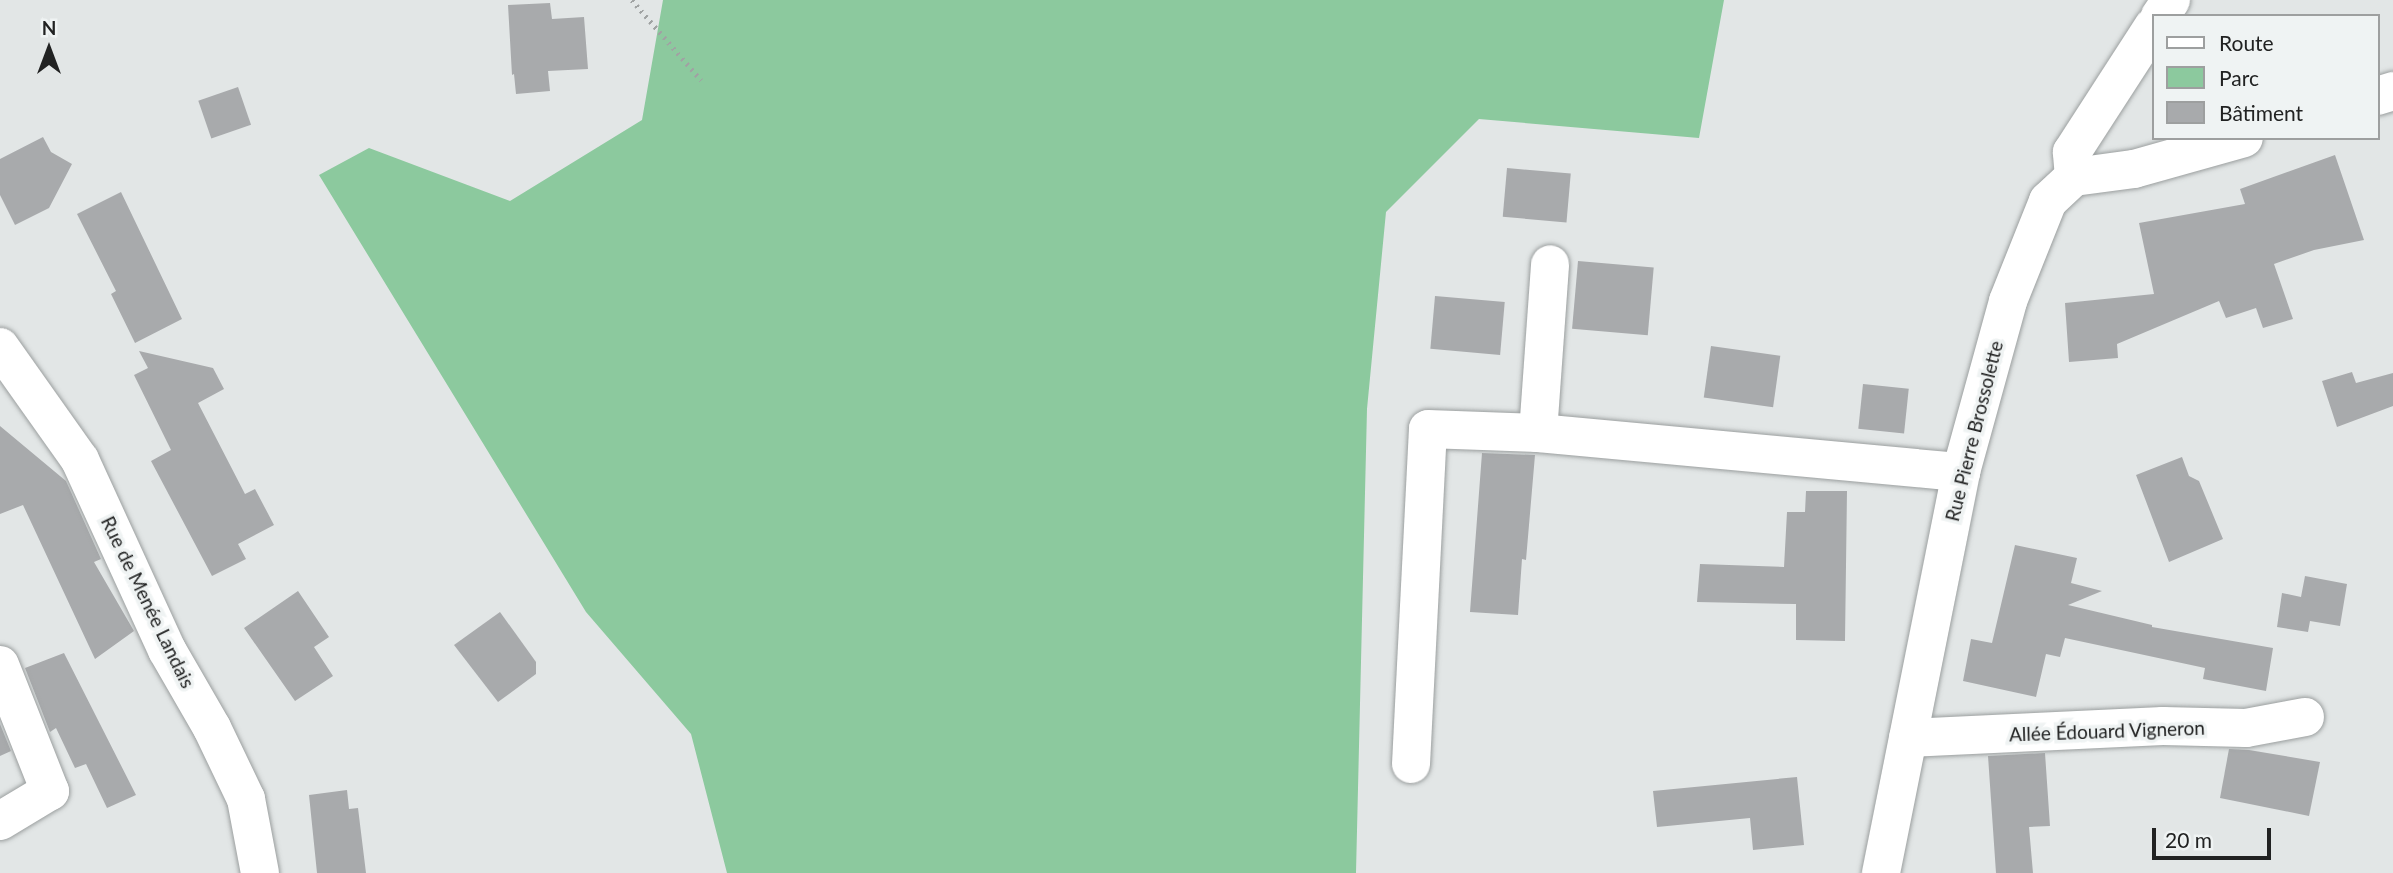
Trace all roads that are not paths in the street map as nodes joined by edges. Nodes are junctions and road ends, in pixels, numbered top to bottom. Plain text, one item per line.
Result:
1 (2152, 29) edge
2 (2237, 140) edge
3 (2074, 177) junction
4 (1550, 264) dead end
5 (0, 347) edge
6 (1538, 433) junction
7 (1961, 471) junction
8 (0, 665) edge
9 (2305, 717) dead end
10 (1908, 738) junction
11 (1410, 764) dead end
12 (0, 821) edge
13 (260, 873) edge
14 (1881, 873) edge

1 - 3 street
2 - 3 street
3 - 7 street, Rue Pierre Brossolette
4 - 6 street
5 - 13 street, Rue de Menée Landais
6 - 7 street
6 - 11 street
7 - 10 street, Rue Pierre Brossolette
8 - 12 street
9 - 10 street, Allée Édouard Vigneron
10 - 14 street, Rue Pierre Brossolette

